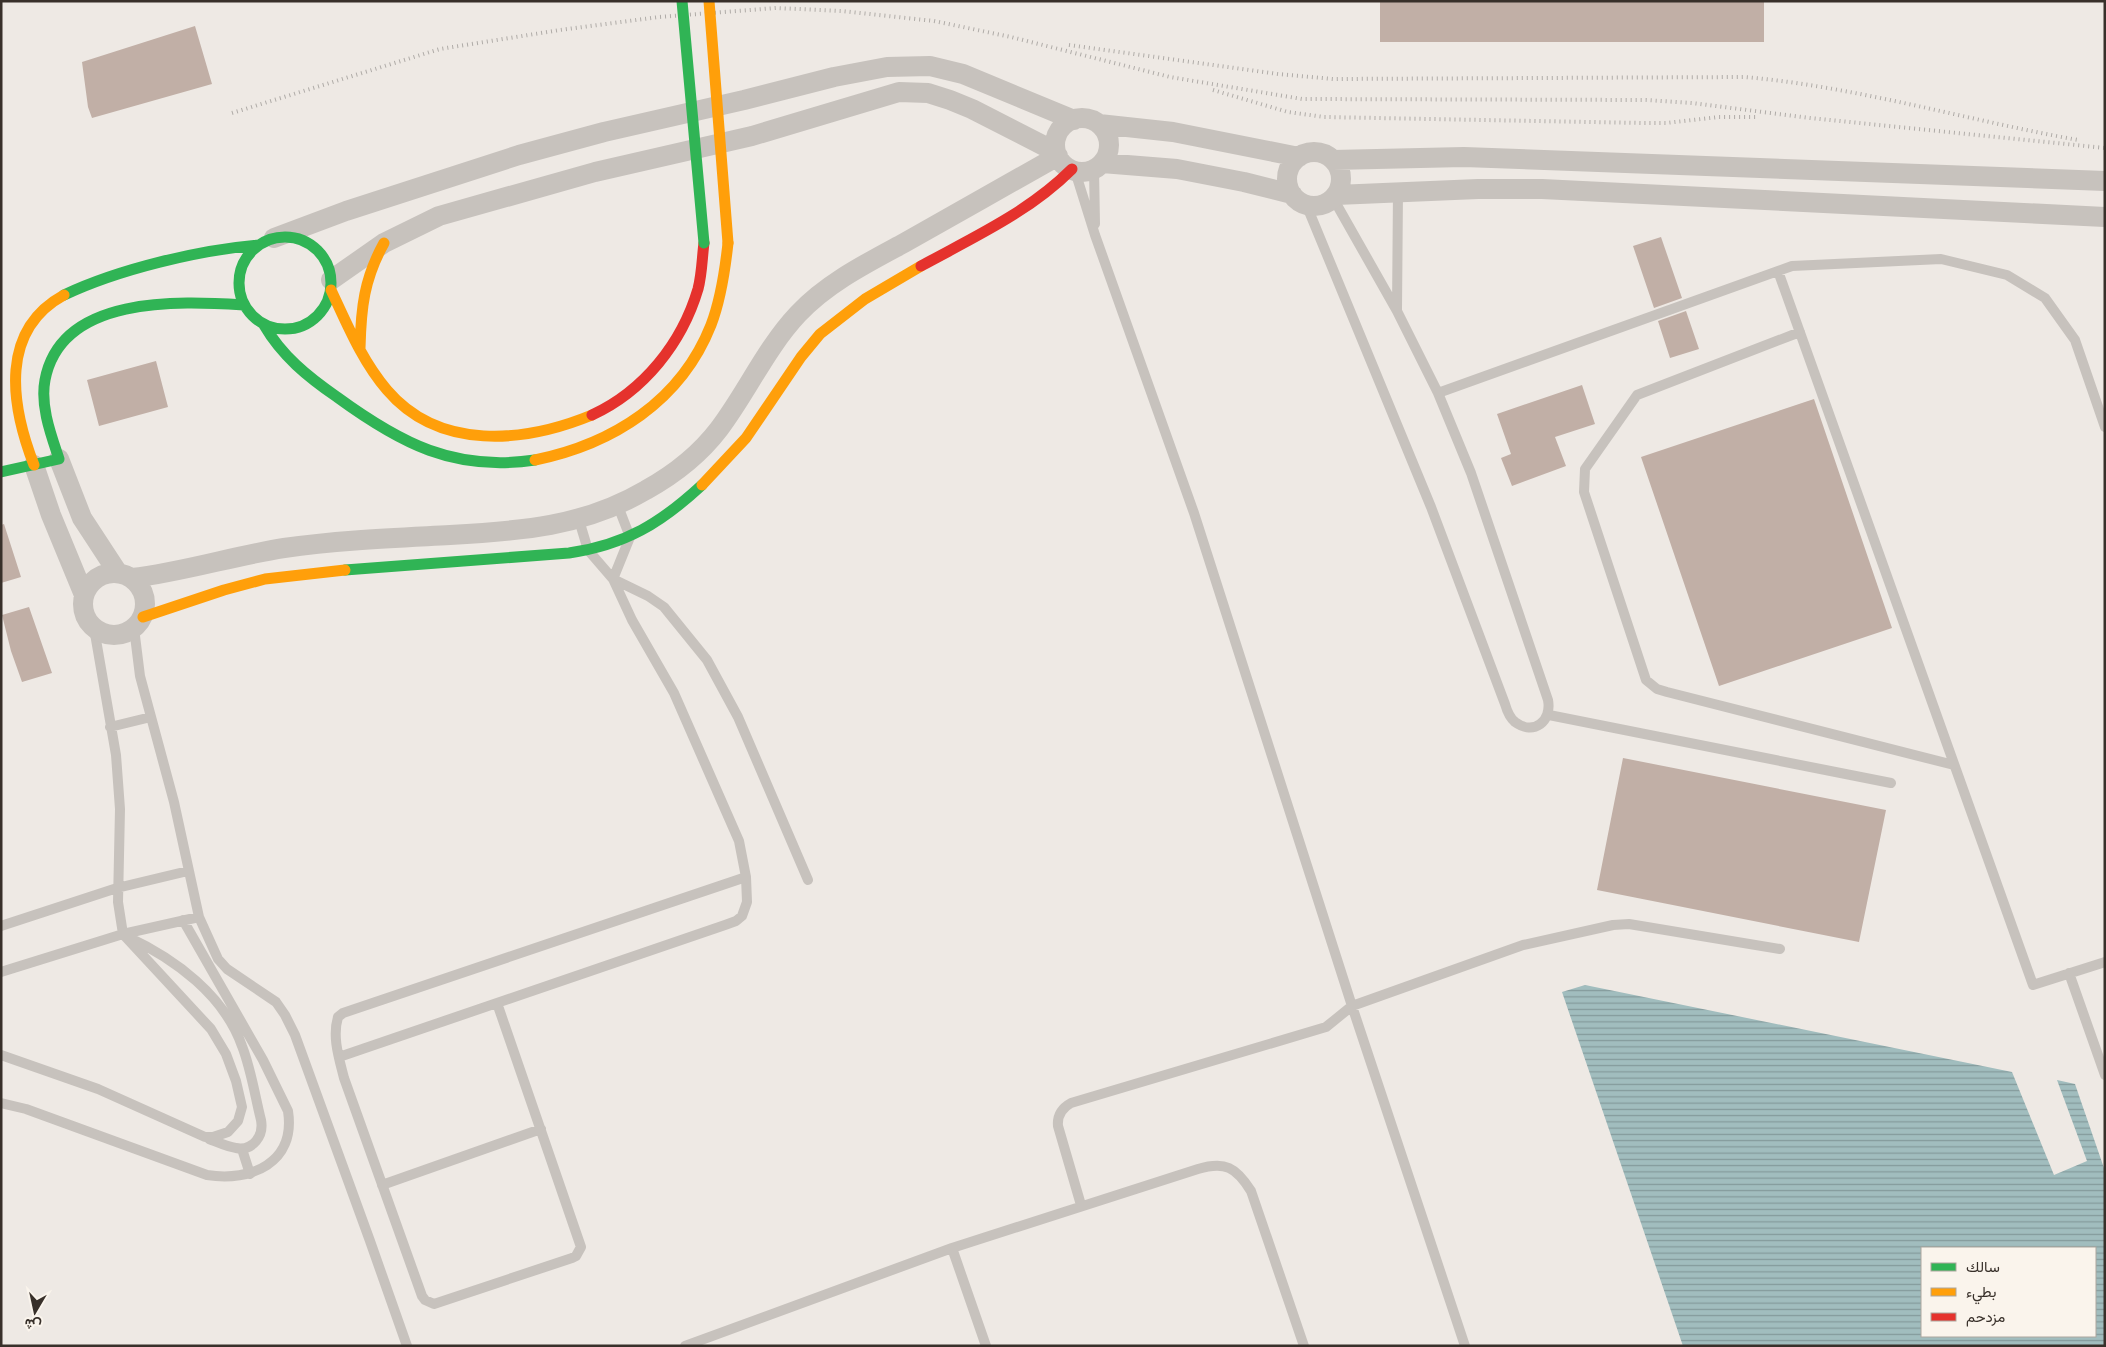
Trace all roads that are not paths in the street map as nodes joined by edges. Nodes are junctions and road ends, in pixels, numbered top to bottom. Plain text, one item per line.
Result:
1 (682, 1) edge
2 (709, 1) edge
3 (1074, 120) junction
4 (1099, 124) junction
5 (1299, 157) junction
6 (1333, 160) junction
7 (1076, 163) junction
8 (2105, 181) edge
9 (1398, 191) junction
10 (1334, 197) junction
11 (1299, 199) junction
12 (2105, 217) edge
13 (1095, 235) junction
14 (266, 242) junction
15 (384, 243) junction
16 (1778, 271) junction
17 (331, 285) junction
18 (244, 305) junction
19 (1397, 311) junction
20 (264, 325) junction
21 (1800, 332) junction
22 (360, 352) junction
23 (1438, 393) junction
24 (2105, 427) edge
25 (39, 451) junction
26 (1, 472) edge
27 (618, 506) junction
28 (579, 520) junction
29 (630, 537) junction
30 (588, 550) junction
31 (125, 575) junction
32 (613, 579) junction
33 (84, 595) junction
34 (139, 622) junction
35 (94, 628) junction
36 (1548, 715) junction
37 (151, 717) junction
38 (110, 727) junction
39 (1954, 765) junction
40 (1891, 783) dead end
41 (188, 871) junction
42 (746, 877) junction
43 (808, 880) dead end
44 (117, 888) junction
45 (199, 916) junction
46 (183, 920) junction
47 (1, 926) edge
48 (123, 934) junction
49 (1780, 949) dead end
50 (2105, 962) edge
51 (1, 972) edge
52 (2069, 973) junction
53 (497, 1003) junction
54 (1352, 1006) junction
55 (1, 1055) edge
56 (339, 1057) junction
57 (2105, 1075) edge
58 (1, 1102) edge
59 (541, 1129) junction
60 (198, 1135) junction
61 (242, 1148) junction
62 (250, 1174) junction
63 (382, 1185) junction
64 (1081, 1205) junction
65 (952, 1248) junction
66 (407, 1346) edge
67 (685, 1346) edge
68 (986, 1346) edge
69 (1304, 1346) edge
70 (1465, 1346) edge

1 - 22 main road, bridge
2 - 20 main road, bridge
3 - 4 street
3 - 7 street
3 - 14 street
4 - 5 street
4 - 7 street
5 - 6 street
5 - 11 street
6 - 8 street
6 - 10 street
7 - 11 street
7 - 13 lane
7 - 13 lane
7 - 15 street
7 - 27 street
7 - 29 main road
9 - 10 street
9 - 12 street
9 - 19 lane
10 - 11 street
10 - 19 lane
11 - 36 lane
13 - 54 lane
14 - 17 main road
14 - 18 main road
14 - 25 main road
15 - 17 street
15 - 22 main road
16 - 21 lane
16 - 23 lane
16 - 24 lane
17 - 20 main road
17 - 22 main road
18 - 20 main road
18 - 25 main road
19 - 23 lane
21 - 39 lane
21 - 39 lane
23 - 36 lane
25 - 26 main road
25 - 31 street
25 - 33 street
27 - 28 street
27 - 29 lane
28 - 30 lane
28 - 31 street
29 - 30 main road
29 - 32 lane
30 - 32 lane
30 - 34 main road
31 - 33 street
31 - 34 street
32 - 42 lane
32 - 43 lane
33 - 35 street
34 - 35 street
34 - 37 lane
35 - 38 lane
36 - 40 lane
37 - 38 lane
37 - 41 lane
38 - 44 lane
39 - 52 lane
41 - 44 lane
41 - 45 lane
42 - 53 lane
42 - 56 lane
44 - 47 lane
44 - 48 lane
45 - 46 lane
45 - 66 lane
46 - 48 lane
46 - 62 lane
48 - 51 lane
48 - 60 lane
48 - 61 lane
49 - 54 lane
50 - 52 lane
52 - 57 lane
53 - 56 lane
53 - 59 lane
54 - 64 lane
54 - 70 lane
55 - 60 lane
56 - 63 lane
58 - 62 lane
59 - 63 lane
59 - 63 lane
60 - 61 lane
61 - 62 lane
64 - 65 lane
64 - 69 lane
65 - 67 lane
65 - 68 lane

